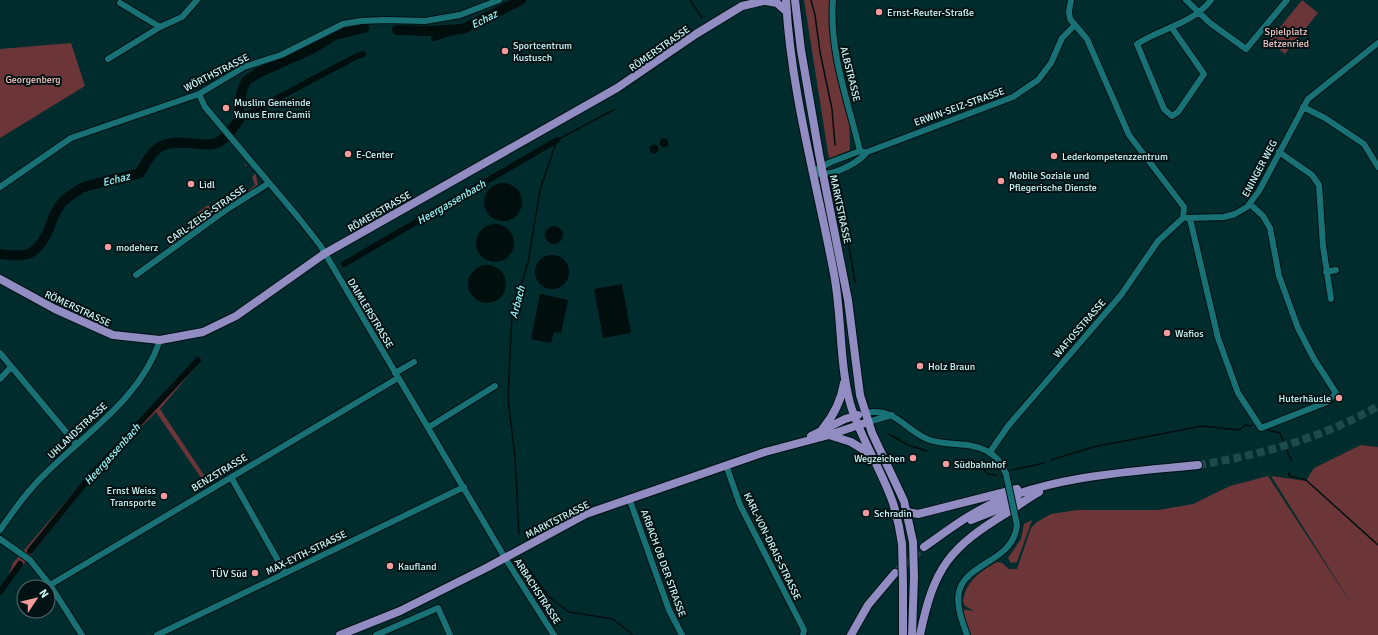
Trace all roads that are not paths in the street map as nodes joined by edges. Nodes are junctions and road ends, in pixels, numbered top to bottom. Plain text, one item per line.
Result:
1 (197, 0) edge
2 (499, 0) edge
3 (786, 0) edge
4 (795, 0) edge
5 (833, 0) edge
6 (1071, 0) edge
7 (1186, 0) edge
8 (1211, 0) edge
9 (1287, 0) edge
10 (760, 1) edge
11 (120, 3) dead end
12 (787, 12) junction
13 (1199, 12) junction
14 (1075, 25) junction
15 (160, 27) junction
16 (1172, 28) junction
17 (1378, 43) edge
18 (108, 59) dead end
19 (199, 94) junction
20 (1303, 107) junction
21 (864, 152) junction
22 (1279, 152) junction
23 (822, 166) junction
24 (1378, 167) edge
25 (812, 172) junction
26 (824, 175) junction
27 (269, 183) junction
28 (0, 187) edge
29 (1250, 204) junction
30 (1187, 218) junction
31 (324, 254) junction
32 (1336, 270) dead end
33 (1326, 272) junction
34 (136, 275) dead end
35 (0, 279) edge
36 (1331, 299) dead end
37 (160, 340) junction
38 (0, 353) edge
39 (414, 362) dead end
40 (12, 367) junction
41 (396, 376) junction
42 (845, 377) junction
43 (0, 379) edge
44 (495, 386) dead end
45 (865, 413) junction
46 (892, 415) junction
47 (854, 416) junction
48 (868, 422) junction
49 (857, 425) junction
50 (429, 427) junction
51 (819, 432) junction
52 (829, 435) junction
53 (793, 443) junction
54 (76, 444) junction
55 (990, 452) junction
56 (870, 453) junction
57 (726, 465) junction
58 (1198, 465) tunnel mouth
59 (231, 477) junction
60 (1050, 486) junction
61 (464, 487) junction
62 (1030, 497) junction
63 (629, 498) junction
64 (907, 512) junction
65 (957, 525) junction
66 (0, 530) edge
67 (0, 539) edge
68 (924, 547) tunnel mouth
69 (505, 558) junction
70 (895, 572) tunnel mouth
71 (285, 573) junction
72 (45, 579) edge
73 (56, 581) edge
74 (56, 594) edge
75 (82, 635) edge
76 (157, 635) edge
77 (340, 635) edge
78 (376, 635) edge
79 (450, 635) edge
80 (554, 635) edge
81 (682, 635) edge
82 (803, 635) edge
83 (851, 635) edge
84 (903, 635) edge
85 (912, 635) edge
86 (920, 635) edge
87 (967, 635) edge

1 - 15 street
2 - 19 street, WÖRTHSTRASSE
3 - 12 main road, MARKTSTRASSE
4 - 23 main road, MARKTSTRASSE
5 - 21 street, ALBSTRASSE
6 - 14 street
7 - 13 street
8 - 13 street
9 - 13 street
10 - 12 main road
10 - 31 main road, RÖMERSTRASSE
11 - 15 street
12 - 25 main road, MARKTSTRASSE
13 - 16 street
14 - 21 street, ERWIN-SEIZ-STRASSE
14 - 30 street
15 - 18 street
16 - 16 street
17 - 20 street, ENINGER WEG
19 - 27 street, DAIMLERSTRASSE
19 - 28 street, WÖRTHSTRASSE
20 - 22 street, ENINGER WEG
20 - 24 street
21 - 23 street, ERWIN-SEIZ-STRASSE
21 - 26 street, ERWIN-SEIZ-STRASSE
22 - 29 street, ENINGER WEG
22 - 33 street
23 - 25 street, ERWIN-SEIZ-STRASSE
23 - 26 main road, MARKTSTRASSE
25 - 26 street
25 - 42 main road, MARKTSTRASSE
26 - 45 main road, MARKTSTRASSE
27 - 31 street, DAIMLERSTRASSE
27 - 34 street, CARL-ZEISS-STRASSE
29 - 30 street
29 - 30 street, ENINGER WEG
30 - 55 street, WAFIOSSTRASSE
31 - 37 main road, RÖMERSTRASSE
31 - 41 street, DAIMLERSTRASSE
32 - 33 street
33 - 36 street
35 - 37 main road, RÖMERSTRASSE
37 - 54 street, UHLANDSTRASSE
38 - 40 street
39 - 41 street, BENZSTRASSE
40 - 43 street
40 - 54 street
41 - 50 street, DAIMLERSTRASSE
41 - 59 street, BENZSTRASSE
42 - 47 main road, MARKTSTRASSE
42 - 51 main road
44 - 50 street
45 - 46 street
45 - 47 main road
45 - 48 main road, MARKTSTRASSE
46 - 48 street
46 - 55 street
47 - 49 main road, MARKTSTRASSE
47 - 51 main road, MARKTSTRASSE
48 - 49 main road
48 - 64 main road, MARKTSTRASSE
49 - 52 main road, MARKTSTRASSE
49 - 56 main road
50 - 61 street, DAIMLERSTRASSE
51 - 53 main road, MARKTSTRASSE
52 - 53 main road, MARKTSTRASSE
52 - 56 main road
53 - 57 main road, MARKTSTRASSE
54 - 66 street, UHLANDSTRASSE
55 - 87 street, bridge
56 - 84 main road, bridge
57 - 63 main road, MARKTSTRASSE
57 - 82 street, KARL-VON-DRAIS-STRASSE
58 - 60 main road
59 - 71 street
59 - 73 street, BENZSTRASSE
60 - 62 main road
60 - 64 main road
60 - 65 main road
61 - 69 street, DAIMLERSTRASSE
61 - 71 street, MAX-EYTH-STRASSE
62 - 65 main road
62 - 86 main road
63 - 69 main road, MARKTSTRASSE
63 - 81 street, ARBACH OB DER STRASSE
64 - 85 main road, MARKTSTRASSE, bridge
65 - 68 main road
67 - 72 street
69 - 77 main road, MARKTSTRASSE
69 - 80 street, ARBACHSTRASSE
70 - 83 main road
71 - 76 street, MAX-EYTH-STRASSE
74 - 75 street
78 - 79 street

